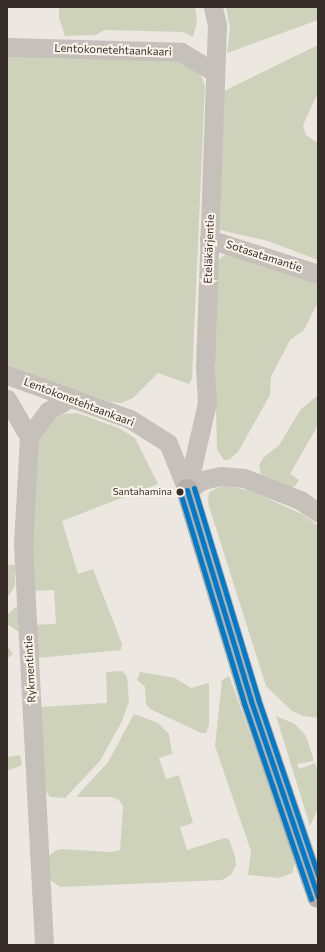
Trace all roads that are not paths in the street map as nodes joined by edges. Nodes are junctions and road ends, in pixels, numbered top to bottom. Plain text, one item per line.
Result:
1 (213, 7) edge
2 (7, 47) edge
3 (214, 72) junction
4 (209, 239) junction
5 (318, 274) edge
6 (7, 375) edge
7 (71, 397) junction
8 (7, 399) edge
9 (29, 438) junction
10 (187, 490) junction
11 (318, 512) edge
12 (318, 897) edge
13 (44, 945) edge

1 - 3 street, Eteläkärjentie
2 - 3 street, Lentokonetehtaankaari
3 - 4 street, Eteläkärjentie
4 - 5 street, Sotasatamantie
4 - 10 street, Eteläkärjentie
6 - 7 street, Lentokonetehtaankaari
7 - 9 street
7 - 10 street, Lentokonetehtaankaari
8 - 9 street
9 - 13 street, Rykmentintie
10 - 11 street
10 - 12 main road

